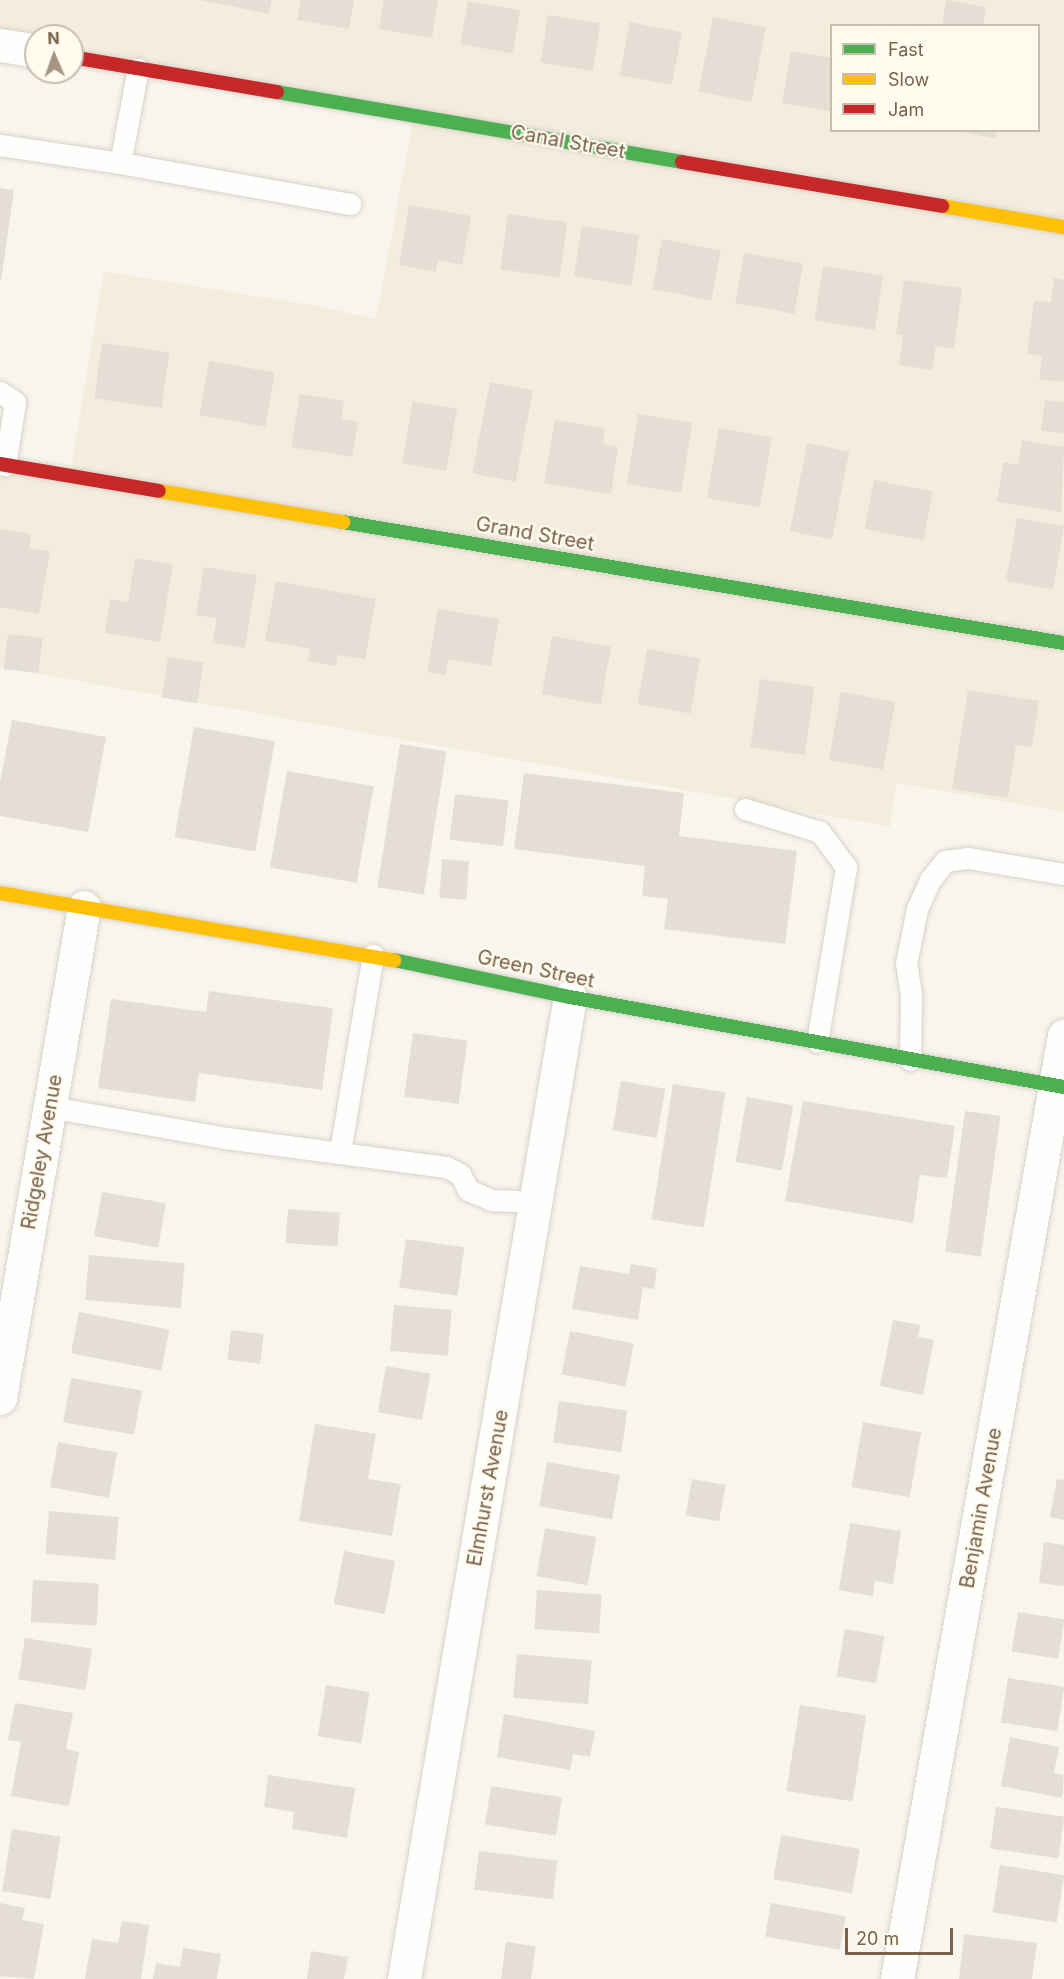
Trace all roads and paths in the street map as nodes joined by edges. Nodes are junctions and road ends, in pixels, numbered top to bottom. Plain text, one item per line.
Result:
1 (0, 45) edge
2 (24, 49) edge
3 (84, 59) edge
4 (138, 69) junction
5 (0, 146) edge
6 (120, 163) junction
7 (350, 204) dead end
8 (1064, 227) edge
9 (0, 392) edge
10 (3, 465) edge
11 (1064, 643) edge
12 (745, 808) dead end
13 (1064, 874) edge
14 (0, 893) edge
15 (84, 907) junction
16 (373, 955) junction
17 (570, 997) junction
18 (1064, 1036) edge
19 (817, 1042) junction
20 (910, 1060) junction
21 (1060, 1087) edge
22 (50, 1107) junction
23 (340, 1152) junction
24 (537, 1202) junction
25 (0, 1398) edge
26 (404, 1979) edge
27 (897, 1979) edge

1 - 2 street
3 - 4 street, Canal Street
4 - 6 lane
4 - 8 street, Canal Street
5 - 6 lane
6 - 7 lane
9 - 10 lane
10 - 11 street, Grand Street
12 - 19 lane
13 - 20 lane
14 - 15 street, Green Street
15 - 16 street, Green Street
15 - 22 street, Ridgeley Avenue
16 - 17 street, Green Street
16 - 23 lane
17 - 19 street, Green Street
17 - 24 street, Elmhurst Avenue
18 - 21 street, Benjamin Avenue
19 - 20 street, Green Street
20 - 21 street, Green Street
21 - 27 street, Benjamin Avenue
22 - 23 lane
22 - 25 street, Ridgeley Avenue
23 - 24 lane
24 - 26 street, Elmhurst Avenue

